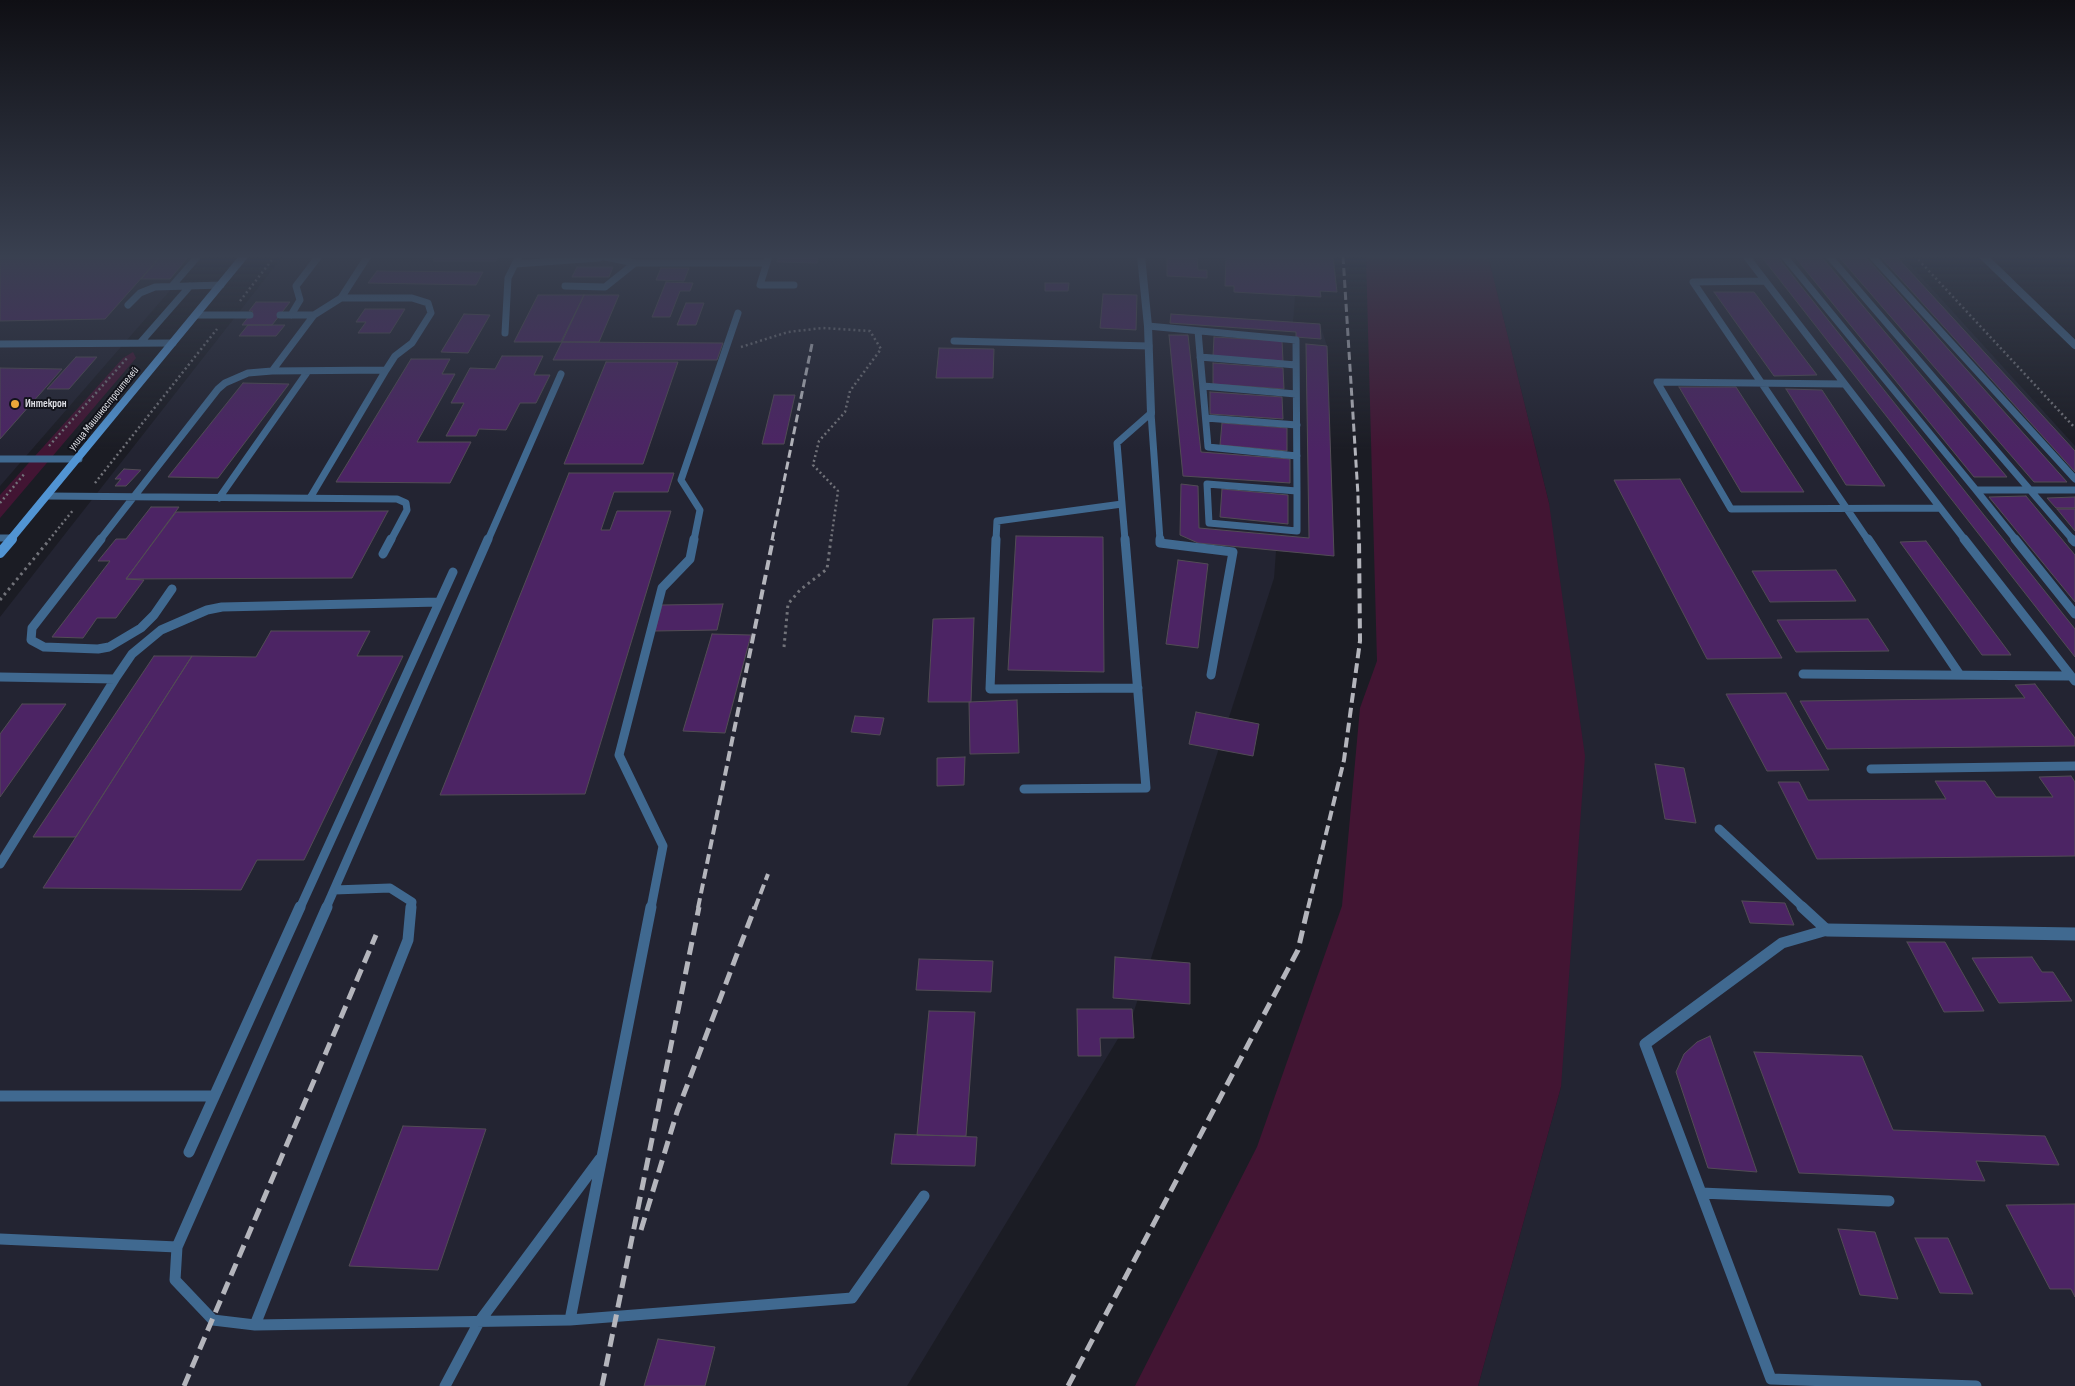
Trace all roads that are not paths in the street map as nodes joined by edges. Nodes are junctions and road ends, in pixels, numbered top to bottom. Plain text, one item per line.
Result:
1 (160, 321) edge
2 (192, 321) edge
3 (310, 321) edge
4 (426, 321) edge
5 (506, 321) edge
6 (736, 321) edge
7 (1147, 321) edge
8 (1719, 321) edge
9 (1795, 321) edge
10 (1837, 321) edge
11 (1885, 321) edge
12 (1931, 321) edge
13 (2050, 321) edge
14 (1148, 326) junction
15 (1198, 331) junction
16 (505, 333) dead end
17 (954, 341) dead end
18 (140, 343) junction
19 (173, 343) junction
20 (0, 344) edge
21 (2075, 345) edge
22 (1149, 346) junction
23 (1200, 357) junction
24 (1296, 365) junction
25 (386, 370) junction
26 (272, 371) junction
27 (308, 371) junction
28 (561, 374) dead end
29 (1762, 383) junction
30 (1844, 384) junction
31 (1203, 386) junction
32 (1296, 394) junction
33 (1151, 413) junction
34 (1206, 418) junction
35 (1296, 426) junction
36 (1297, 456) junction
37 (0, 459) edge
38 (79, 459) junction
39 (2075, 479) edge
40 (1976, 490) junction
41 (2032, 490) junction
42 (2075, 490) edge
43 (1297, 491) junction
44 (47, 496) junction
45 (132, 497) junction
46 (219, 498) junction
47 (310, 498) junction
48 (1122, 504) junction
49 (1847, 508) junction
50 (1940, 508) junction
51 (0, 538) edge
52 (12, 538) junction
53 (2075, 542) edge
54 (0, 553) edge
55 (383, 554) dead end
56 (453, 572) dead end
57 (172, 589) dead end
58 (439, 602) junction
59 (2075, 614) edge
60 (1803, 674) dead end
61 (1211, 675) dead end
62 (1960, 675) junction
63 (0, 677) edge
64 (115, 679) junction
65 (2072, 679) edge
66 (1138, 688) junction
67 (2075, 766) edge
68 (1871, 769) dead end
69 (1024, 789) dead end
70 (1719, 829) dead end
71 (0, 864) edge
72 (334, 890) junction
73 (1827, 930) junction
74 (2075, 934) edge
75 (0, 1096) edge
76 (214, 1096) junction
77 (189, 1152) dead end
78 (602, 1157) junction
79 (1701, 1194) junction
80 (924, 1196) dead end
81 (1889, 1201) dead end
82 (0, 1239) edge
83 (177, 1247) junction
84 (570, 1320) junction
85 (479, 1322) junction
86 (255, 1324) junction
87 (445, 1386) edge
88 (1976, 1386) edge

1 - 18 lane
2 - 19 main road, улица Машиностроителей
3 - 26 lane
4 - 25 lane
5 - 16 lane
6 - 78 lane
7 - 14 street
8 - 29 lane
9 - 30 lane
10 - 40 lane
11 - 41 lane
12 - 39 lane
13 - 21 street
14 - 15 lane
14 - 22 street
15 - 23 lane
15 - 24 lane
17 - 22 lane
18 - 19 lane
18 - 20 lane
19 - 38 main road, улица Машиностроителей
22 - 33 street
23 - 24 lane
23 - 31 lane
24 - 32 lane
25 - 27 lane
25 - 47 lane
26 - 27 lane
26 - 45 lane
27 - 46 lane
28 - 72 lane
29 - 30 lane
29 - 49 lane
29 - 49 lane
30 - 50 lane
31 - 32 lane
31 - 34 lane
32 - 35 lane
33 - 48 lane
33 - 61 lane
34 - 35 lane
34 - 36 lane
35 - 36 lane
36 - 43 lane
37 - 38 lane
38 - 44 main road, улица Машиностроителей
40 - 41 lane
40 - 59 lane
41 - 42 lane
41 - 53 lane
43 - 43 lane
44 - 45 lane
44 - 52 main road, улица Машиностроителей
45 - 46 lane
45 - 57 lane
46 - 47 lane
47 - 55 lane
48 - 66 lane
48 - 66 lane
49 - 50 lane
49 - 62 lane
50 - 65 lane
51 - 52 lane
52 - 54 main road, улица Машиностроителей
56 - 58 lane
58 - 64 lane
58 - 76 lane
60 - 62 lane
62 - 65 lane
63 - 64 lane
64 - 71 lane
66 - 69 lane
67 - 68 lane
70 - 73 lane
72 - 83 lane
72 - 86 lane
73 - 74 street
73 - 79 lane
75 - 76 lane
76 - 77 lane
78 - 84 lane
78 - 85 lane
79 - 81 lane
79 - 88 lane
80 - 84 lane
82 - 83 lane
83 - 86 lane
84 - 85 lane
85 - 86 lane
85 - 87 lane

